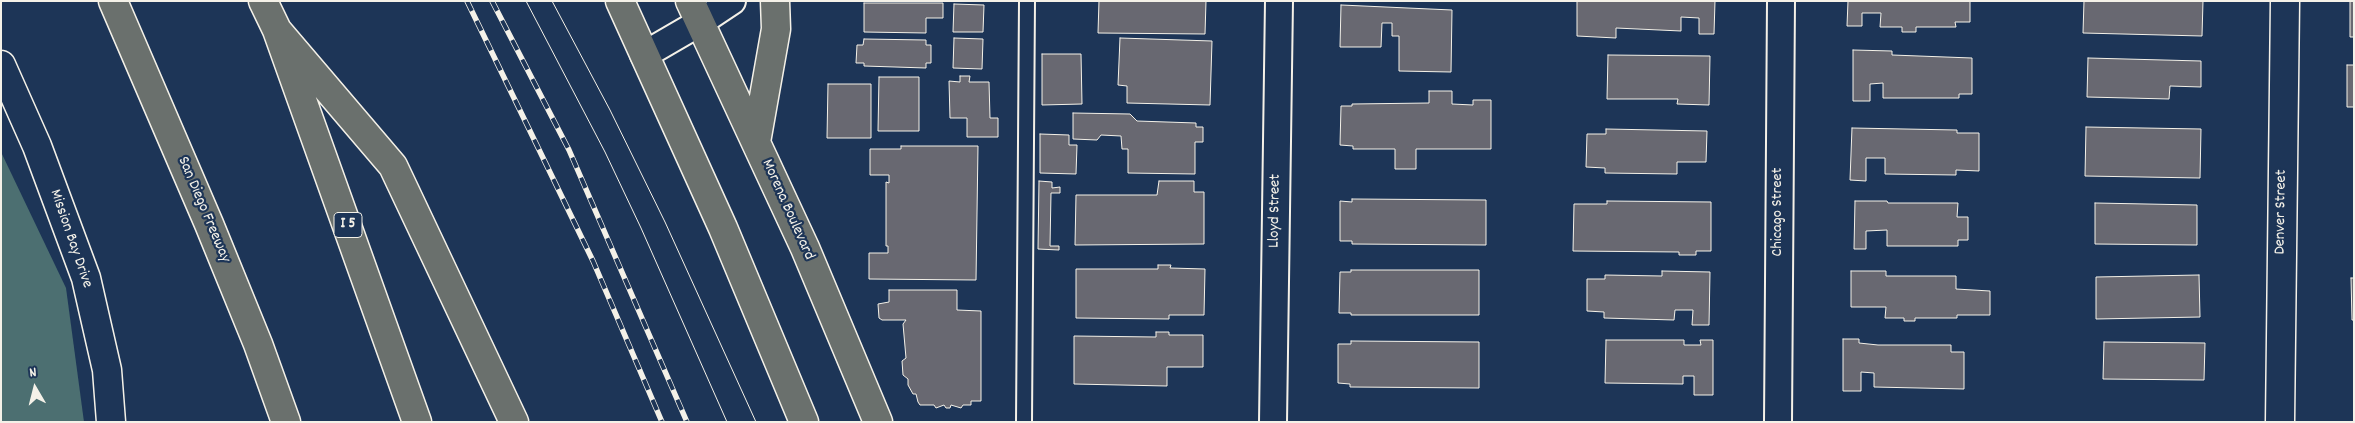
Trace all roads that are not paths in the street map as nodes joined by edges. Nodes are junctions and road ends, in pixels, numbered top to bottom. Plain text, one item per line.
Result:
1 (113, 1) edge
2 (263, 1) edge
3 (620, 1) edge
4 (732, 1) edge
5 (775, 1) edge
6 (1027, 1) edge
7 (1279, 1) edge
8 (1781, 1) edge
9 (2285, 1) edge
10 (694, 12) edge
11 (277, 30) junction
12 (644, 55) junction
13 (1, 65) edge
14 (756, 142) junction
15 (258, 344) junction
16 (111, 422) edge
17 (275, 422) edge
18 (286, 422) edge
19 (417, 422) edge
20 (514, 422) edge
21 (804, 422) edge
22 (878, 422) edge
23 (1024, 422) edge
24 (1273, 422) edge
25 (1778, 422) edge
26 (2280, 422) edge

1 - 15 main road, San Diego Freeway
2 - 11 main road, I 5
3 - 12 main road
4 - 10 street
5 - 14 main road
6 - 23 lane
7 - 24 street, Lloyd Street
8 - 25 street, Chicago Street
9 - 26 street, Denver Street
10 - 12 street
10 - 14 main road, Morena Boulevard
11 - 19 main road, I 5
11 - 20 main road
12 - 21 main road
13 - 16 street, Mission Bay Drive
14 - 22 main road, Morena Boulevard
15 - 17 main road
15 - 18 main road, San Diego Freeway

